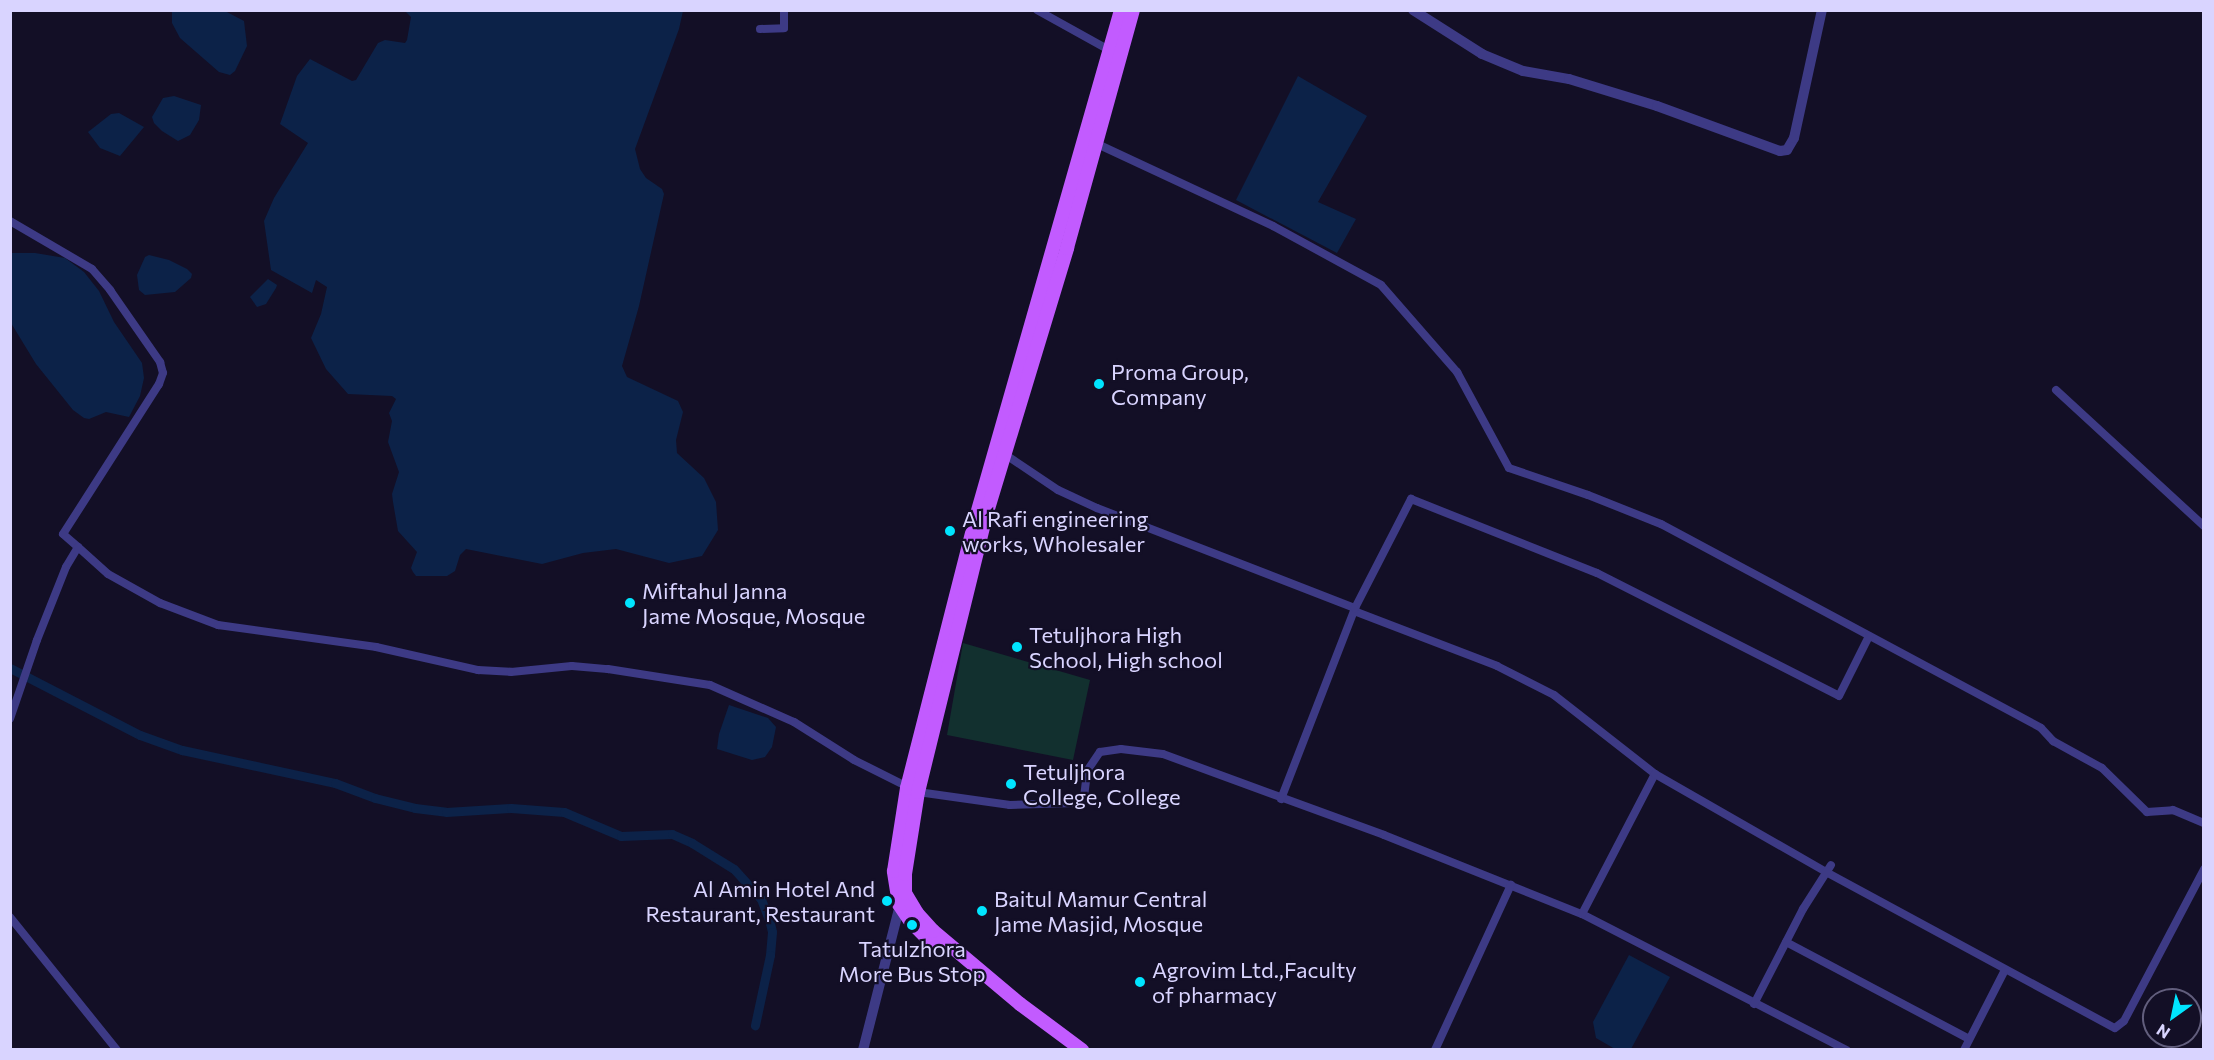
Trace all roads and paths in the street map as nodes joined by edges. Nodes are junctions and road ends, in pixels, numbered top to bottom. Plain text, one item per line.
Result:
1 (784, 10) edge
2 (1037, 10) edge
3 (1121, 10) edge
4 (1133, 10) edge
5 (1413, 10) edge
6 (1822, 10) edge
7 (760, 29) dead end
8 (1111, 51) junction
9 (1090, 140) junction
10 (10, 221) edge
11 (2056, 390) dead end
12 (999, 452) junction
13 (2204, 526) edge
14 (78, 547) junction
15 (1354, 610) junction
16 (1869, 636) junction
17 (10, 719) edge
18 (1655, 774) junction
19 (912, 790) junction
20 (1281, 799) junction
21 (2204, 823) edge
22 (1829, 868) junction
23 (2204, 869) edge
24 (1511, 885) junction
25 (902, 899) junction
26 (1582, 914) junction
27 (10, 917) edge
28 (1786, 942) junction
29 (2005, 970) junction
30 (1754, 1004) junction
31 (1969, 1039) junction
32 (117, 1050) edge
33 (862, 1050) edge
34 (1066, 1050) edge
35 (1082, 1050) edge
36 (1435, 1050) edge
37 (1847, 1050) edge
38 (1964, 1050) edge

1 - 7 street
2 - 8 street
3 - 8 main road
4 - 9 main road
5 - 6 street
8 - 9 main road
9 - 12 main road
9 - 16 street
10 - 14 street
11 - 13 street
12 - 15 street
12 - 19 main road
14 - 17 street
14 - 19 street
15 - 16 street
15 - 18 street
15 - 20 street
16 - 21 street
18 - 22 street
18 - 26 street
19 - 20 street
19 - 25 main road
20 - 24 street
22 - 28 street
22 - 29 street
23 - 29 street
24 - 26 street
24 - 36 street
25 - 33 street
25 - 34 main road
25 - 35 main road
26 - 30 street
27 - 32 street
28 - 30 street
28 - 31 street
29 - 31 street
30 - 37 street
31 - 38 street

